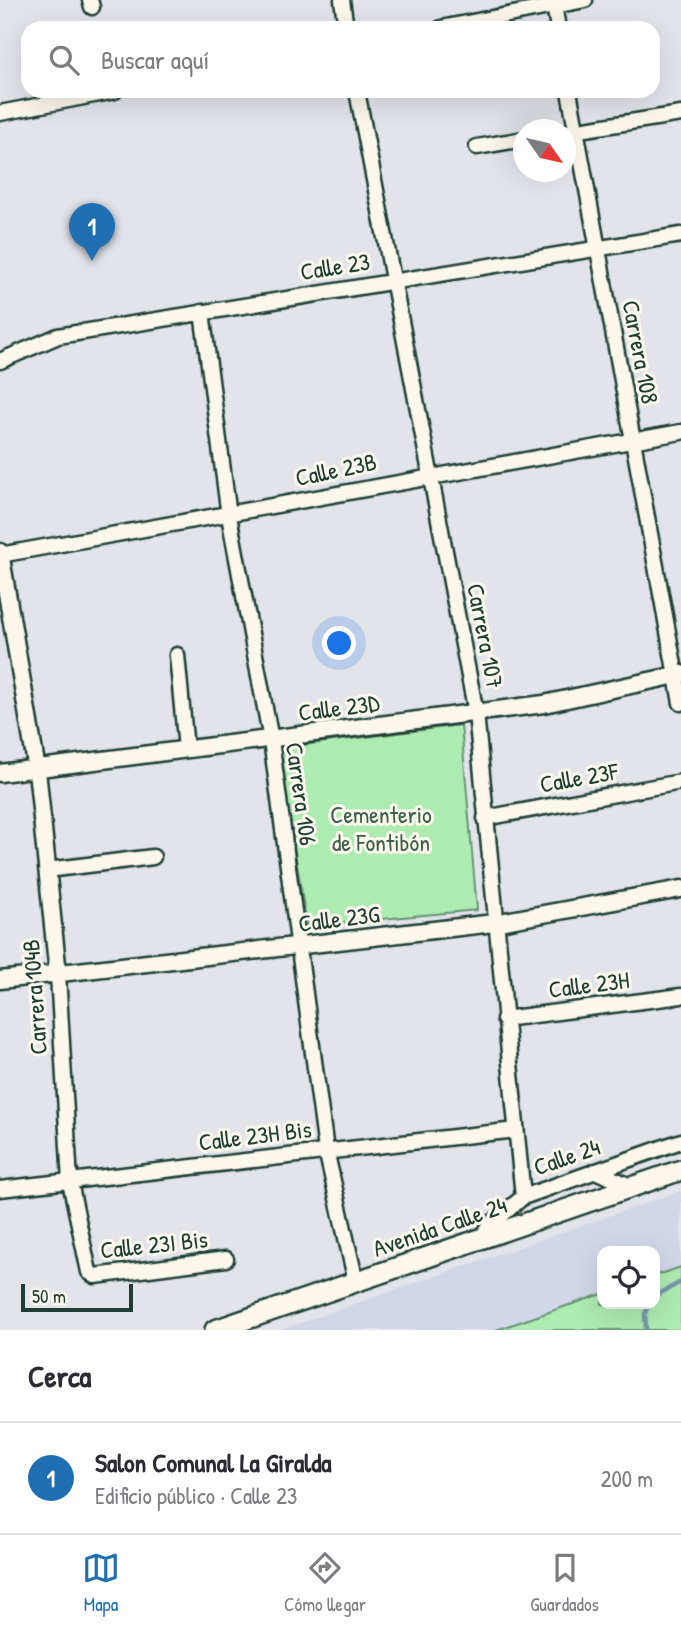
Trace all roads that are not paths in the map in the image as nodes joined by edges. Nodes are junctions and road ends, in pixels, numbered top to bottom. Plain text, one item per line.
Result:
1 (342, 0) edge
2 (585, 0) edge
3 (554, 3) edge
4 (345, 21) edge
5 (473, 21) edge
6 (557, 21) edge
7 (78, 98) edge
8 (358, 98) edge
9 (569, 98) edge
10 (0, 113) edge
11 (681, 114) edge
12 (570, 119) edge
13 (576, 130) edge
14 (513, 141) edge
15 (477, 147) dead end
16 (576, 154) edge
17 (681, 235) edge
18 (597, 248) junction
19 (394, 281) junction
20 (202, 312) junction
21 (0, 361) edge
22 (681, 432) edge
23 (633, 440) junction
24 (431, 476) junction
25 (229, 516) junction
26 (0, 554) edge
27 (177, 655) dead end
28 (679, 675) edge
29 (681, 703) edge
30 (477, 713) junction
31 (271, 740) junction
32 (186, 749) junction
33 (37, 770) junction
34 (0, 774) edge
35 (681, 782) edge
36 (485, 818) junction
37 (153, 857) dead end
38 (47, 870) junction
39 (681, 889) edge
40 (494, 923) junction
41 (299, 946) junction
42 (58, 974) junction
43 (0, 980) edge
44 (681, 996) edge
45 (504, 1019) junction
46 (516, 1130) junction
47 (681, 1142) edge
48 (326, 1150) junction
49 (681, 1170) edge
50 (595, 1171) junction
51 (70, 1182) junction
52 (633, 1187) junction
53 (0, 1189) edge
54 (523, 1197) junction
55 (482, 1238) junction
56 (226, 1259) dead end
57 (89, 1272) joint
58 (356, 1282) junction
59 (215, 1330) edge

1 - 4 street
2 - 3 street
3 - 5 street
3 - 6 street
7 - 10 street
8 - 19 street, Carrera 107
9 - 12 street, Carrera 108
11 - 13 street
14 - 15 street
16 - 18 street, Carrera 108
17 - 18 street, Calle 23
18 - 19 street, Calle 23
18 - 23 street, Carrera 108
19 - 20 street, Calle 23
19 - 24 street, Carrera 107
20 - 21 street, Calle 23
20 - 25 street, Carrera 106
22 - 23 street, Calle 23B
23 - 24 street, Calle 23B
23 - 28 street, Carrera 108
24 - 25 street, Calle 23B
24 - 30 street, Carrera 107
25 - 26 street, Calle 23B
25 - 31 street, Carrera 106
26 - 33 street, Carrera 104B
27 - 32 street
28 - 29 street, Carrera 108
28 - 30 street, Calle 23D
30 - 31 street, Calle 23D
30 - 36 street, Carrera 107
31 - 32 street, Calle 23D
31 - 41 street, Carrera 106
32 - 33 street, Calle 23D
33 - 34 street, Calle 23D
33 - 38 street, Carrera 104B
35 - 36 street, Calle 23F
36 - 40 street, Carrera 107
37 - 38 street
38 - 42 street, Carrera 104B
39 - 40 street, Calle 23G
40 - 41 street, Calle 23G
40 - 45 street, Carrera 107
41 - 42 street, Calle 23G
41 - 48 street, Carrera 106
42 - 43 street, Calle 23G
42 - 51 street, Carrera 104B
44 - 45 street, Calle 23H
45 - 46 street, Carrera 107
46 - 48 street, Calle 23H Bis
46 - 54 street, Carrera 107
47 - 50 street, Calle 24
48 - 51 street, Calle 23H Bis
48 - 58 street, Carrera 106
49 - 52 main road, Avenida Calle 24
50 - 52 street
50 - 54 street, Calle 24
51 - 53 street, Calle 23H Bis
51 - 57 street, Carrera 104B
52 - 55 main road, Avenida Calle 24
54 - 55 street, Calle 24
55 - 58 main road, Avenida Calle 24
56 - 57 street, Calle 23I Bis
58 - 59 main road, Avenida Calle 24

